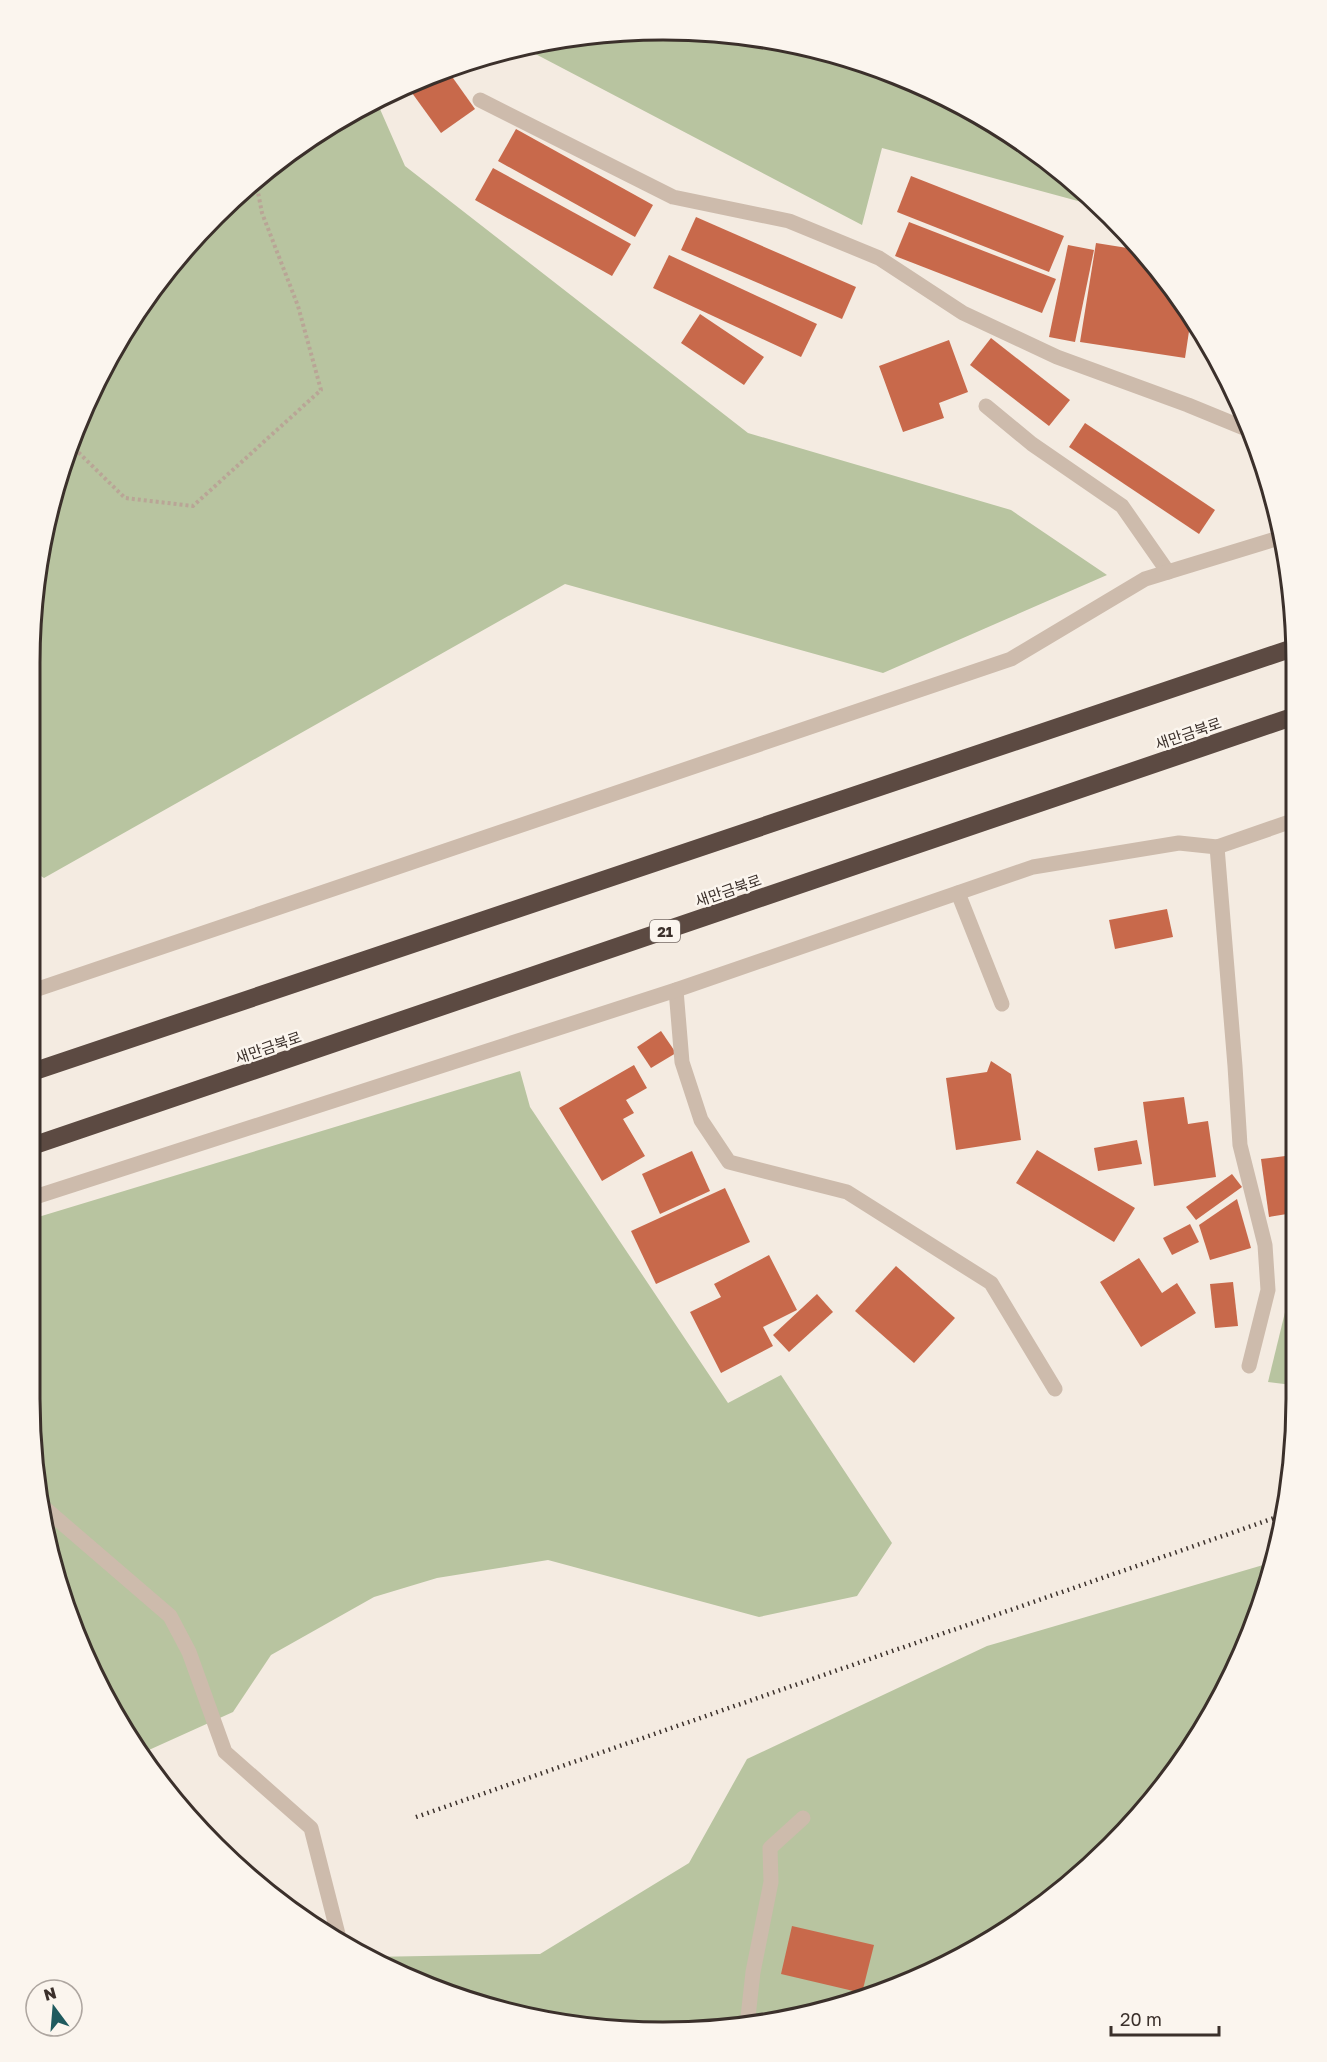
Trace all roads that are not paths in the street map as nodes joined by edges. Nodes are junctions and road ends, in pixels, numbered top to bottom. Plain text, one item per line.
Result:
1 (480, 100) dead end
2 (986, 406) dead end
3 (1239, 426) edge
4 (1274, 539) edge
5 (1168, 572) junction
6 (1286, 650) edge
7 (1286, 719) edge
8 (1286, 823) edge
9 (1217, 847) junction
10 (958, 893) junction
11 (40, 988) edge
12 (676, 990) junction
13 (1002, 1004) dead end
14 (40, 1069) edge
15 (40, 1143) edge
16 (40, 1195) edge
17 (1249, 1366) dead end
18 (1055, 1389) dead end
19 (51, 1514) edge
20 (803, 1818) dead end
21 (337, 1929) edge
22 (748, 2016) edge

1 - 3 street
2 - 5 street
4 - 5 street
5 - 11 street
6 - 14 highway
7 - 15 highway, 새만금북로 / 21
8 - 9 street
9 - 10 street
9 - 17 street
10 - 12 street
10 - 13 street
12 - 16 street
12 - 18 street
19 - 21 street
20 - 22 street

